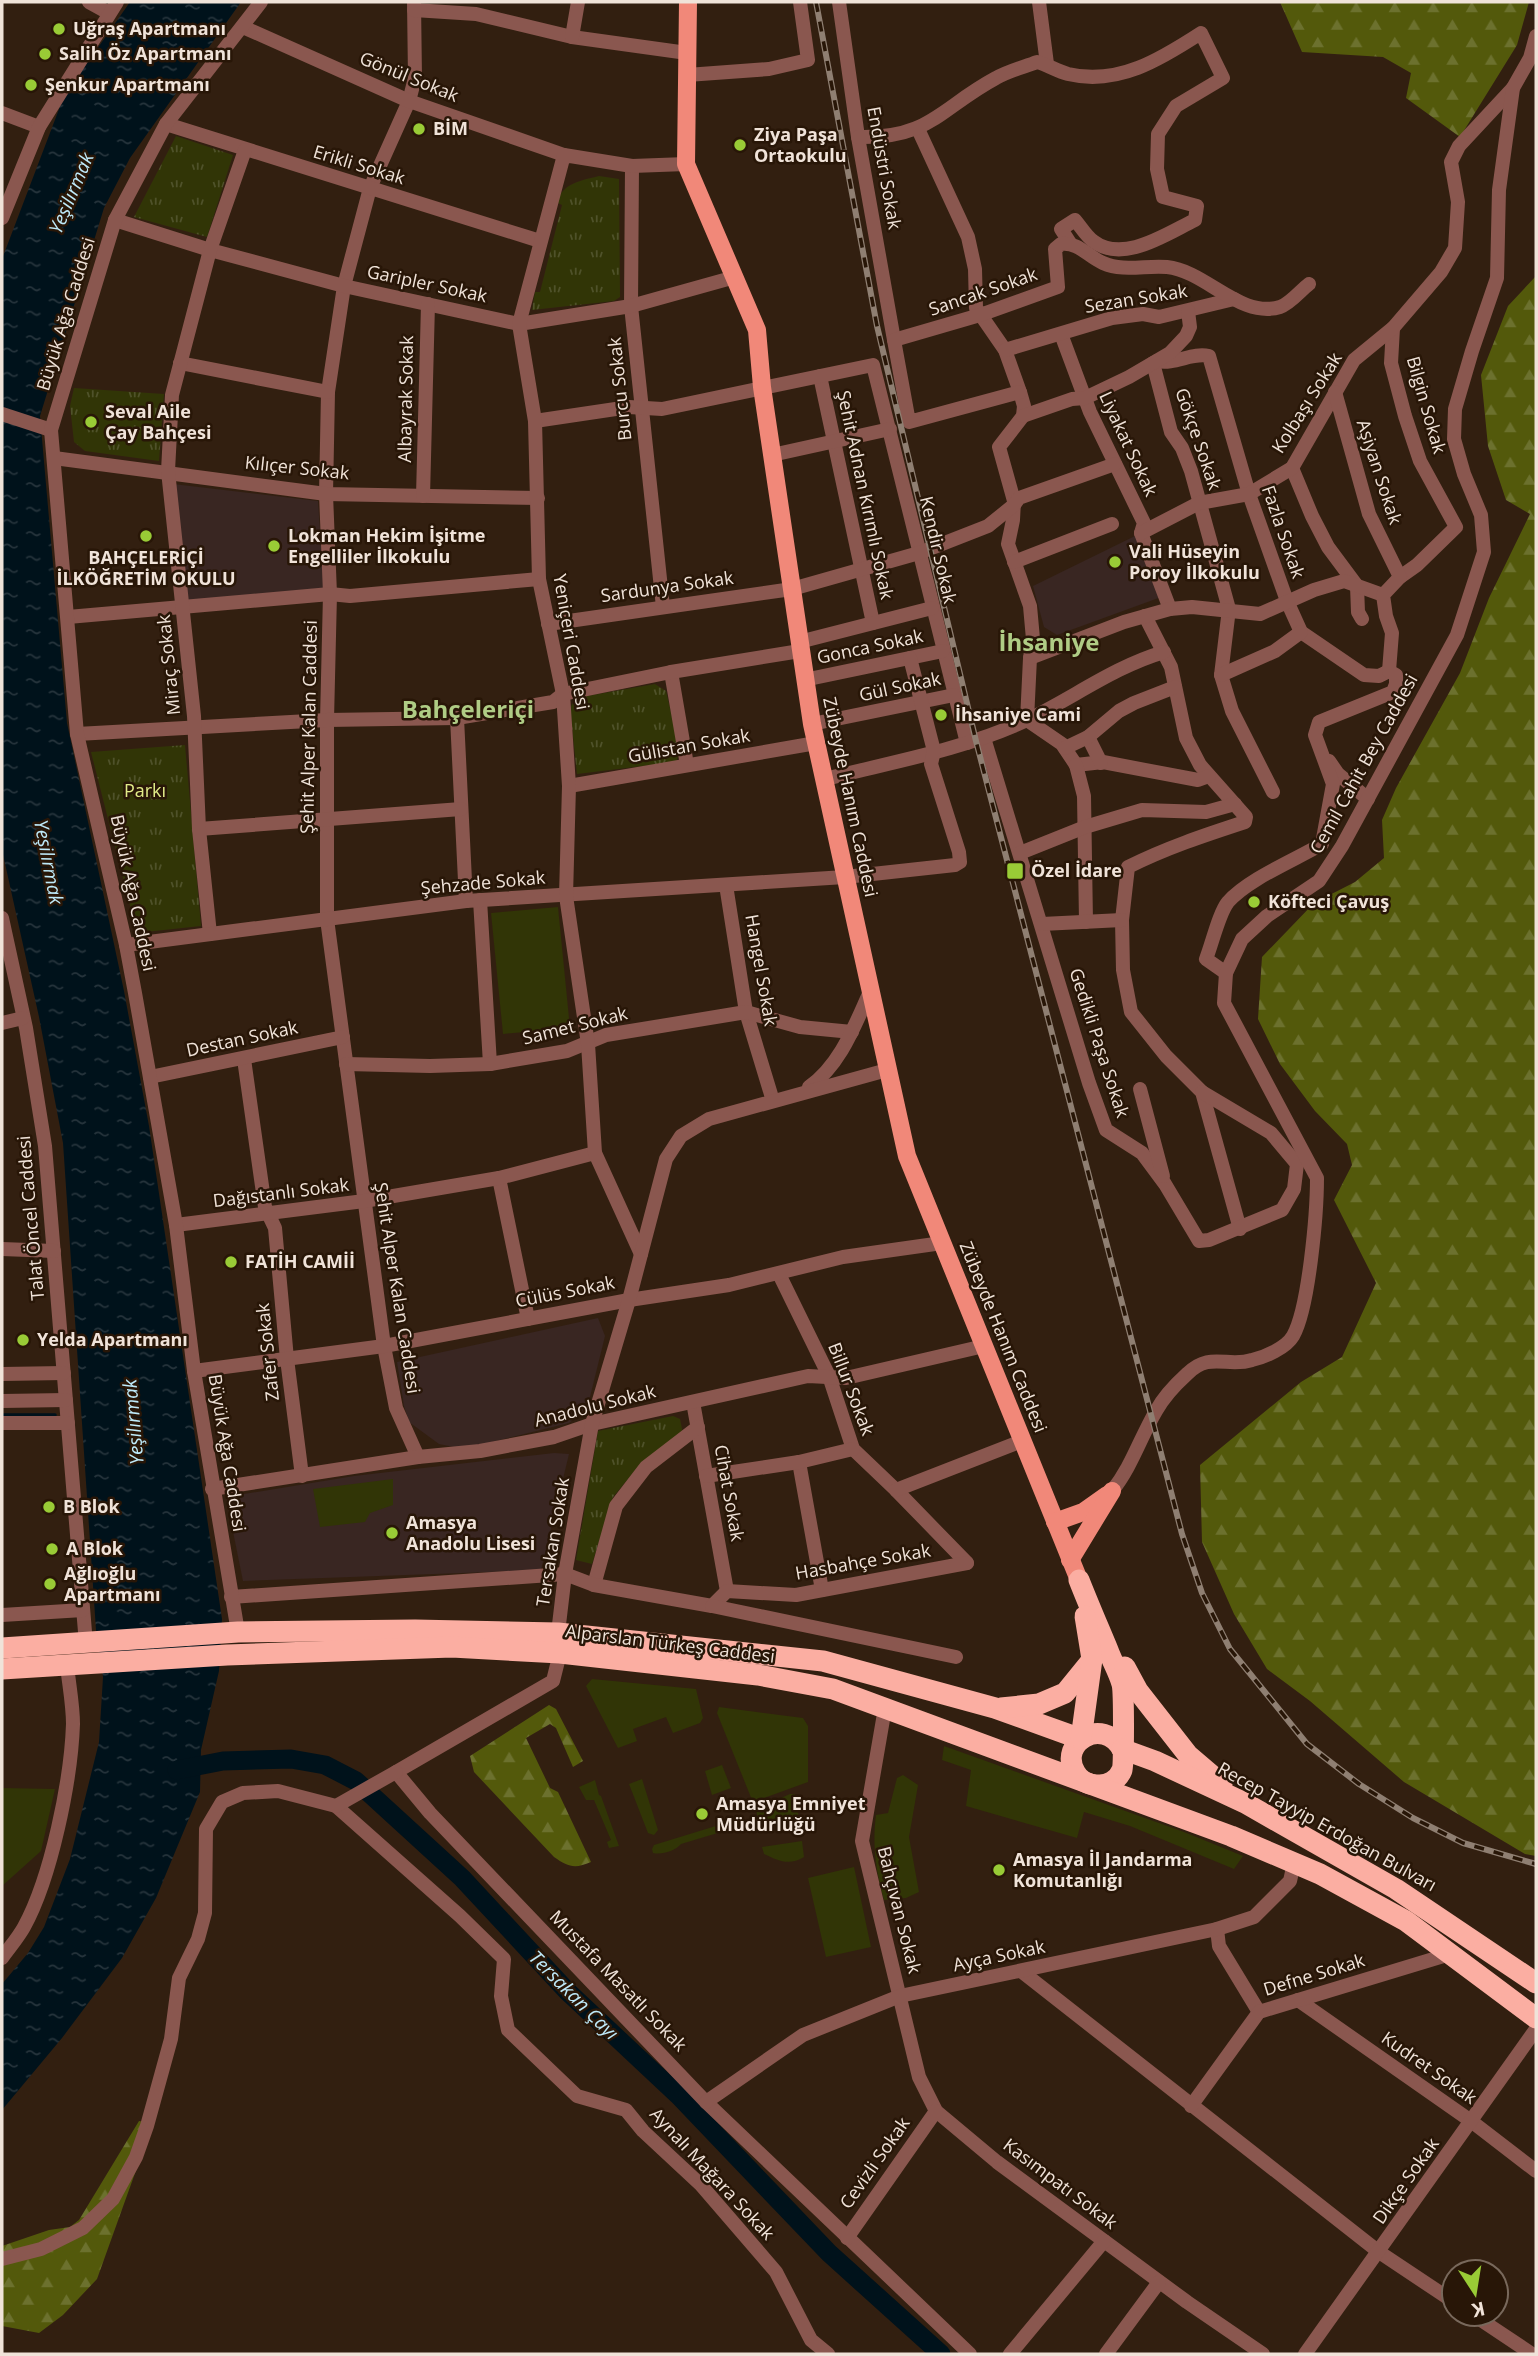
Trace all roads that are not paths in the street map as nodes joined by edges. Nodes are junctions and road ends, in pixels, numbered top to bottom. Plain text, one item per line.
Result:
1 (89, 2) edge
2 (261, 2) edge
3 (578, 2) edge
4 (688, 2) edge
5 (800, 2) edge
6 (839, 2) edge
7 (1039, 2) edge
8 (414, 6) edge
9 (113, 7) edge
10 (478, 8) edge
11 (243, 27) junction
12 (1536, 36) edge
13 (572, 37) junction
14 (687, 53) junction
15 (1046, 64) junction
16 (687, 75) junction
17 (1513, 88) junction
18 (408, 101) junction
19 (2, 113) edge
20 (166, 124) junction
21 (39, 127) junction
22 (918, 129) junction
23 (858, 137) junction
24 (244, 150) junction
25 (564, 155) junction
26 (686, 164) junction
27 (632, 166) junction
28 (370, 188) junction
29 (2, 218) edge
30 (115, 220) junction
31 (540, 241) junction
32 (1070, 243) junction
33 (210, 250) junction
34 (734, 276) junction
35 (1310, 284) dead end
36 (344, 286) junction
37 (1234, 299) junction
38 (428, 304) junction
39 (631, 306) junction
40 (1188, 312) junction
41 (980, 315) junction
42 (519, 324) junction
43 (1393, 328) junction
44 (1061, 334) junction
45 (894, 340) junction
46 (1005, 351) junction
47 (1155, 362) junction
48 (180, 363) junction
49 (820, 376) junction
50 (762, 387) junction
51 (328, 392) junction
52 (1020, 392) junction
53 (1335, 392) junction
54 (1085, 398) junction
55 (640, 408) junction
56 (2, 414) edge
57 (1023, 416) junction
58 (535, 421) junction
59 (47, 427) junction
60 (890, 429) junction
61 (835, 441) junction
62 (772, 455) junction
63 (54, 458) junction
64 (1115, 464) junction
65 (1292, 468) junction
66 (168, 471) junction
67 (326, 494) junction
68 (1249, 494) junction
69 (423, 496) junction
70 (538, 498) junction
71 (1199, 503) junction
72 (1014, 505) junction
73 (1112, 524) dead end
74 (1141, 533) junction
75 (919, 553) junction
76 (1014, 562) junction
77 (860, 570) junction
78 (1400, 577) junction
79 (539, 579) junction
80 (1357, 586) junction
81 (792, 589) junction
82 (330, 594) junction
83 (1383, 595) junction
84 (1287, 601) junction
85 (181, 606) junction
86 (663, 607) junction
87 (932, 608) junction
88 (1170, 609) junction
89 (1229, 609) junction
90 (1145, 616) junction
91 (68, 617) junction
92 (1362, 619) dead end
93 (873, 623) junction
94 (548, 624) junction
95 (1301, 632) junction
96 (799, 647) junction
97 (943, 651) junction
98 (1164, 652) junction
99 (910, 658) junction
100 (1030, 658) junction
101 (1389, 671) junction
102 (671, 672) junction
103 (1221, 675) junction
104 (804, 680) junction
105 (1175, 687) junction
106 (563, 694) junction
107 (954, 695) junction
108 (922, 702) junction
109 (457, 718) junction
110 (327, 720) junction
111 (1027, 720) junction
112 (812, 724) junction
113 (195, 726) junction
114 (78, 734) junction
115 (1088, 737) junction
116 (984, 738) junction
117 (816, 743) junction
118 (967, 743) junction
119 (1065, 748) junction
120 (1320, 750) junction
121 (934, 751) junction
122 (1101, 763) junction
123 (687, 765) junction
124 (1076, 765) junction
125 (1209, 776) junction
126 (825, 779) junction
127 (569, 786) junction
128 (1273, 792) dead end
129 (1368, 799) junction
130 (1235, 804) junction
131 (461, 809) junction
132 (327, 818) junction
133 (1085, 827) junction
134 (199, 829) junction
135 (1020, 853) junction
136 (845, 877) junction
137 (726, 885) junction
138 (566, 896) junction
139 (473, 901) junction
140 (2, 918) edge
141 (327, 919) junction
142 (1122, 920) junction
143 (1086, 922) junction
144 (1042, 924) junction
145 (210, 934) junction
146 (127, 945) junction
147 (1226, 973) junction
148 (869, 994) junction
149 (746, 1012) junction
150 (23, 1018) junction
151 (2, 1023) edge
152 (852, 1032) junction
153 (343, 1037) junction
154 (588, 1044) junction
155 (244, 1059) junction
156 (346, 1064) junction
157 (490, 1064) junction
158 (887, 1070) junction
159 (150, 1077) junction
160 (1140, 1090) dead end
161 (1202, 1092) junction
162 (799, 1094) junction
163 (773, 1101) junction
164 (595, 1153) junction
165 (1297, 1164) junction
166 (499, 1178) junction
167 (1317, 1178) junction
168 (1165, 1184) junction
169 (364, 1202) junction
170 (269, 1213) junction
171 (176, 1225) junction
172 (1240, 1229) junction
173 (942, 1243) junction
174 (2, 1249) edge
175 (54, 1251) junction
176 (641, 1254) junction
177 (779, 1273) junction
178 (629, 1300) junction
179 (528, 1319) junction
180 (384, 1346) junction
181 (984, 1346) junction
182 (287, 1359) junction
183 (194, 1371) junction
184 (64, 1373) junction
185 (2, 1374) edge
186 (829, 1376) junction
187 (66, 1400) junction
188 (2, 1401) edge
189 (693, 1402) junction
190 (2, 1423) edge
191 (68, 1423) junction
192 (592, 1424) junction
193 (698, 1427) junction
194 (1022, 1441) junction
195 (853, 1449) junction
196 (418, 1457) junction
197 (799, 1462) junction
198 (302, 1476) junction
199 (706, 1476) junction
200 (212, 1489) junction
201 (896, 1490) junction
202 (1112, 1491) junction
203 (1055, 1522) junction
204 (1070, 1560) junction
205 (967, 1563) joint
206 (565, 1574) junction
207 (1079, 1580) junction
208 (594, 1585) junction
209 (822, 1590) junction
210 (727, 1591) junction
211 (231, 1597) junction
212 (712, 1606) junction
213 (83, 1610) junction
214 (2, 1615) edge
215 (230, 1640) junction
216 (559, 1643) junction
217 (2, 1648) edge
218 (92, 1650) junction
219 (956, 1657) dead end
220 (1092, 1659) junction
221 (67, 1665) junction
222 (2, 1669) edge
223 (885, 1708) junction
224 (995, 1708) junction
225 (1081, 1739) junction
226 (1122, 1749) junction
227 (396, 1773) junction
228 (1090, 1785) junction
229 (342, 1803) junction
230 (1245, 1803) junction
231 (1294, 1863) junction
232 (1217, 1929) junction
233 (1450, 1954) junction
234 (2, 1958) edge
235 (1021, 1971) junction
236 (1536, 1983) edge
237 (901, 1996) junction
238 (1298, 2000) junction
239 (1259, 2012) junction
240 (1536, 2018) edge
241 (1536, 2029) edge
242 (706, 2102) junction
243 (1191, 2106) junction
244 (936, 2111) junction
245 (1471, 2121) junction
246 (1536, 2171) edge
247 (847, 2238) junction
248 (1104, 2241) junction
249 (1379, 2252) junction
250 (2, 2259) edge
251 (1159, 2282) junction
252 (1440, 2293) edge
253 (1493, 2328) edge
254 (828, 2354) edge
255 (970, 2354) edge
256 (1010, 2354) edge
257 (1106, 2354) edge
258 (1263, 2354) edge
259 (1305, 2354) edge
260 (1532, 2354) edge

1 - 9 street
2 - 11 street, Büyük Ağa Caddesi
3 - 13 street
4 - 14 main road, Zübeyde Hanım Caddesi
5 - 16 street
6 - 23 street, Endüstri Sokak
7 - 15 street
8 - 10 street
8 - 18 street, Şehit Alper Kalan Caddesi
9 - 21 street
10 - 13 street
11 - 18 street, Gönül Sokak
11 - 20 street, Büyük Ağa Caddesi
12 - 17 street, Cemil Cahit Bey Caddesi
13 - 14 street
14 - 16 main road, Zübeyde Hanım Caddesi
15 - 22 street
15 - 32 street
16 - 26 main road, Zübeyde Hanım Caddesi
17 - 43 street, Kolbaşı Sokak
17 - 129 street, Cemil Cahit Bey Caddesi
18 - 25 street, Gönül Sokak
18 - 28 street, Şehit Alper Kalan Caddesi
19 - 21 street
20 - 24 street, Erikli Sokak
20 - 30 street, Büyük Ağa Caddesi
21 - 29 street
22 - 23 street
22 - 41 street
23 - 45 street, Endüstri Sokak
24 - 28 street, Erikli Sokak
24 - 33 street, Miraç Sokak
25 - 27 street
25 - 31 street, Yeniçeri Caddesi
26 - 27 street
26 - 34 main road, Zübeyde Hanım Caddesi
27 - 39 street, Burcu Sokak
28 - 31 street, Erikli Sokak
28 - 36 street, Şehit Alper Kalan Caddesi
30 - 33 street, Garipler Sokak
30 - 59 street, Büyük Ağa Caddesi
31 - 42 street, Yeniçeri Caddesi
32 - 37 street
32 - 41 street, Sancak Sokak
33 - 36 street, Garipler Sokak
33 - 48 street, Miraç Sokak
34 - 39 street, Garipler Sokak
34 - 50 main road, Zübeyde Hanım Caddesi
35 - 37 street
36 - 38 street, Garipler Sokak
36 - 51 street, Şehit Alper Kalan Caddesi
37 - 40 street, Sezan Sokak
38 - 42 street, Garipler Sokak
38 - 69 street, Albayrak Sokak
39 - 42 street, Garipler Sokak
39 - 55 street, Burcu Sokak
40 - 44 street, Sezan Sokak
40 - 47 street
41 - 45 street, Sancak Sokak
41 - 46 street
42 - 58 street, Yeniçeri Caddesi
43 - 53 street, Kolbaşı Sokak
43 - 78 street, Bilgin Sokak
44 - 46 street, Sezan Sokak
44 - 54 street, Liyakat Sokak
45 - 52 street
46 - 52 street
47 - 54 street
47 - 68 street, Fazla Sokak
47 - 71 street, Gökçe Sokak
48 - 51 street
48 - 66 street, Miraç Sokak
49 - 50 street
49 - 60 street, Kendir Sokak
49 - 61 street, Şehit Adnan Kırımlı Sokak
50 - 55 street
50 - 62 main road, Zübeyde Hanım Caddesi
51 - 67 street, Şehit Alper Kalan Caddesi
52 - 57 street
53 - 65 street, Kolbaşı Sokak
53 - 78 street, Aşiyan Sokak
54 - 57 street
54 - 64 street, Liyakat Sokak
55 - 58 street
55 - 86 street, Burcu Sokak
56 - 59 street
57 - 72 street
58 - 70 street, Yeniçeri Caddesi
59 - 63 street, Büyük Ağa Caddesi
60 - 61 street
60 - 75 street, Kendir Sokak
61 - 62 street
61 - 77 street, Şehit Adnan Kırımlı Sokak
62 - 81 main road, Zübeyde Hanım Caddesi
63 - 66 street, Kılıçer Sokak
63 - 91 street, Büyük Ağa Caddesi
64 - 72 street, Sardunya Sokak
64 - 74 street, Liyakat Sokak
65 - 68 street, Kolbaşı Sokak
65 - 80 street
66 - 67 street, Kılıçer Sokak
66 - 85 street, Miraç Sokak
67 - 69 street, Kılıçer Sokak
67 - 82 street, Şehit Alper Kalan Caddesi
68 - 71 street, Kolbaşı Sokak
68 - 84 street, Fazla Sokak
69 - 70 street, Kılıçer Sokak
70 - 79 street, Yeniçeri Caddesi
71 - 74 street, Kolbaşı Sokak
71 - 89 street, Gökçe Sokak
72 - 75 street, Sardunya Sokak
72 - 76 street
73 - 76 street
74 - 88 street, Liyakat Sokak
75 - 77 street, Sardunya Sokak
75 - 87 street, Kendir Sokak
76 - 100 street
77 - 81 street, Sardunya Sokak
77 - 93 street, Şehit Adnan Kırımlı Sokak
78 - 83 street
79 - 82 street
79 - 94 street, Yeniçeri Caddesi
80 - 83 street
80 - 84 street
80 - 92 street
81 - 86 street, Sardunya Sokak
81 - 96 main road, Zübeyde Hanım Caddesi
82 - 85 street
82 - 110 street, Şehit Alper Kalan Caddesi
83 - 101 street
84 - 89 street
84 - 95 street, Fazla Sokak
85 - 91 street
85 - 113 street, Miraç Sokak
86 - 94 street, Sardunya Sokak
87 - 93 street
87 - 97 street, Kendir Sokak
88 - 89 street
88 - 90 street
89 - 103 street
90 - 98 street
90 - 100 street
91 - 114 street, Büyük Ağa Caddesi
93 - 96 street
94 - 106 street, Yeniçeri Caddesi
95 - 101 street
95 - 103 street
96 - 102 street
96 - 104 main road, Zübeyde Hanım Caddesi
97 - 99 street, Gonca Sokak
97 - 107 street, Kendir Sokak
98 - 105 street
98 - 111 street
99 - 104 street, Gonca Sokak
99 - 108 street
100 - 111 street
101 - 120 street
102 - 106 street
102 - 123 street
103 - 128 street
104 - 112 main road, Zübeyde Hanım Caddesi
105 - 115 street
105 - 125 street
106 - 109 street
106 - 127 street, Yeniçeri Caddesi
107 - 108 street, Gül Sokak
107 - 118 street, Kendir Sokak
108 - 112 street, Gül Sokak
108 - 121 street
109 - 110 street
109 - 131 street
110 - 113 street
110 - 132 street, Şehit Alper Kalan Caddesi
111 - 116 street
111 - 119 street
112 - 117 main road, Zübeyde Hanım Caddesi
113 - 114 street
113 - 134 street, Miraç Sokak
114 - 146 street, Büyük Ağa Caddesi
115 - 119 street
115 - 122 street
116 - 118 street
116 - 135 street, Gedikli Paşa Sokak
117 - 123 street, Gülistan Sokak
117 - 126 main road, Zübeyde Hanım Caddesi
118 - 121 street
119 - 124 street
120 - 129 street
120 - 147 street
121 - 126 street
121 - 136 street, Şehzade Sokak
122 - 124 street
122 - 125 street
123 - 127 street, Gülistan Sokak
124 - 133 street
125 - 130 street
126 - 136 main road, Zübeyde Hanım Caddesi
127 - 138 street, Yeniçeri Caddesi
129 - 147 street, Cemil Cahit Bey Caddesi
130 - 133 street
130 - 142 street
131 - 132 street
131 - 139 street
132 - 134 street
132 - 141 street, Şehit Alper Kalan Caddesi
133 - 135 street
133 - 143 street
134 - 145 street, Miraç Sokak
135 - 144 street, Gedikli Paşa Sokak
136 - 137 street, Şehzade Sokak
136 - 148 main road, Zübeyde Hanım Caddesi
137 - 138 street, Şehzade Sokak
137 - 149 street, Hangel Sokak
138 - 139 street, Şehzade Sokak
138 - 154 street, Yeniçeri Caddesi
139 - 141 street, Şehzade Sokak
139 - 157 street
140 - 150 street, Talat Öncel Caddesi
141 - 145 street, Şehzade Sokak
141 - 153 street, Şehit Alper Kalan Caddesi
142 - 143 street
142 - 161 street
143 - 144 street
144 - 168 street, Gedikli Paşa Sokak
145 - 146 street, Şehzade Sokak
146 - 159 street, Büyük Ağa Caddesi
147 - 167 street, Cemil Cahit Bey Caddesi
148 - 152 street, Tersakan Sokak
148 - 158 main road, Zübeyde Hanım Caddesi
149 - 152 street, Samet Sokak
149 - 154 street, Samet Sokak
149 - 163 street, Hangel Sokak
150 - 151 street
150 - 175 street, Talat Öncel Caddesi
152 - 162 street, Tersakan Sokak
153 - 155 street, Destan Sokak
153 - 156 street, Şehit Alper Kalan Caddesi
154 - 157 street, Samet Sokak
154 - 164 street, Yeniçeri Caddesi
155 - 159 street, Destan Sokak
155 - 170 street, Zafer Sokak
156 - 157 street, Samet Sokak
156 - 169 street, Şehit Alper Kalan Caddesi
158 - 162 street, Tersakan Sokak
158 - 173 main road, Zübeyde Hanım Caddesi
159 - 171 street, Büyük Ağa Caddesi
160 - 168 street
161 - 165 street
161 - 172 street
162 - 163 street, Tersakan Sokak
163 - 176 street, Tersakan Sokak
164 - 166 street, Dağıstanlı Sokak
164 - 176 street, Yeniçeri Caddesi
165 - 167 street
165 - 172 street, Gedikli Paşa Sokak
166 - 169 street, Dağıstanlı Sokak
166 - 179 street
167 - 202 street
168 - 172 street, Gedikli Paşa Sokak
169 - 170 street, Dağıstanlı Sokak
169 - 180 street, Şehit Alper Kalan Caddesi
170 - 171 street, Dağıstanlı Sokak
170 - 182 street, Zafer Sokak
171 - 183 street, Büyük Ağa Caddesi
173 - 177 street, Cülüs Sokak
173 - 181 main road, Zübeyde Hanım Caddesi
174 - 175 street
175 - 184 street, Talat Öncel Caddesi
176 - 178 street, Tersakan Sokak
177 - 178 street, Cülüs Sokak
177 - 186 street, Billur Sokak
178 - 179 street, Cülüs Sokak
178 - 192 street, Tersakan Sokak
179 - 180 street, Cülüs Sokak
180 - 182 street, Cülüs Sokak
180 - 196 street, Şehit Alper Kalan Caddesi
181 - 186 street, Anadolu Sokak
181 - 194 main road, Zübeyde Hanım Caddesi
182 - 183 street, Cülüs Sokak
182 - 198 street, Zafer Sokak
183 - 200 street, Büyük Ağa Caddesi
184 - 185 street
184 - 187 street, Talat Öncel Caddesi
186 - 189 street, Anadolu Sokak
186 - 195 street, Billur Sokak
187 - 188 street
187 - 191 street, Talat Öncel Caddesi
189 - 192 street, Anadolu Sokak
189 - 193 street, Cihat Sokak
190 - 191 street
191 - 213 street, Talat Öncel Caddesi
192 - 196 street, Anadolu Sokak
192 - 206 street, Tersakan Sokak
193 - 199 street, Cihat Sokak
193 - 208 street
194 - 201 street
194 - 203 main road, Zübeyde Hanım Caddesi
195 - 197 street
195 - 201 street, Billur Sokak
196 - 198 street, Anadolu Sokak
197 - 199 street
197 - 209 street
198 - 200 street, Anadolu Sokak
199 - 210 street, Cihat Sokak
200 - 211 street, Büyük Ağa Caddesi
201 - 205 street, Billur Sokak
202 - 203 main road
202 - 204 main road
203 - 204 main road, Zübeyde Hanım Caddesi
204 - 207 main road, Zübeyde Hanım Caddesi
205 - 209 street, Hasbahçe Sokak
206 - 208 street
206 - 211 street
206 - 216 street, Tersakan Sokak
207 - 220 highway
207 - 226 highway
207 - 230 highway
208 - 212 street
209 - 210 street, Hasbahçe Sokak
210 - 212 street
211 - 215 street, Büyük Ağa Caddesi
212 - 219 street
213 - 214 street
213 - 218 street, Talat Öncel Caddesi
215 - 216 highway, Alparslan Türkeş Caddesi
215 - 218 highway, Alparslan Türkeş Caddesi
216 - 223 highway, Alparslan Türkeş Caddesi
216 - 224 highway, Alparslan Türkeş Caddesi
216 - 227 street
217 - 218 highway
218 - 221 highway
220 - 224 highway
220 - 225 highway
221 - 222 highway
221 - 234 street
223 - 228 highway, Alparslan Türkeş Caddesi
223 - 237 street, Bahçıvan Sokak
224 - 225 highway, Alparslan Türkeş Caddesi
225 - 226 highway
225 - 228 highway
226 - 228 highway
226 - 230 highway, Recep Tayyip Erdoğan Bulvarı
227 - 229 street
227 - 242 street, Mustafa Masatlı Sokak
228 - 231 highway
229 - 250 street
229 - 254 street, Aynalı Mağara Sokak
230 - 236 highway, Recep Tayyip Erdoğan Bulvarı
231 - 232 street, Ayça Sokak
231 - 233 highway
232 - 235 street, Ayça Sokak
232 - 239 street
233 - 238 street, Defne Sokak
233 - 240 highway
235 - 237 street, Ayça Sokak
235 - 243 street
237 - 242 street, Ayça Sokak
237 - 244 street, Kasımpatı Sokak
238 - 239 street, Defne Sokak
238 - 245 street, Kudret Sokak
239 - 243 street, Defne Sokak
241 - 245 street, Dikçe Sokak
242 - 247 street, Mustafa Masatlı Sokak
243 - 249 street
244 - 247 street, Cevizli Sokak
244 - 248 street, Kasımpatı Sokak
245 - 246 street, Kudret Sokak
245 - 249 street, Dikçe Sokak
247 - 255 street, Mustafa Masatlı Sokak
248 - 251 street, Kasımpatı Sokak
248 - 256 street
249 - 252 street
249 - 259 street, Dikçe Sokak
251 - 257 street
251 - 258 street, Kasımpatı Sokak
253 - 260 street

